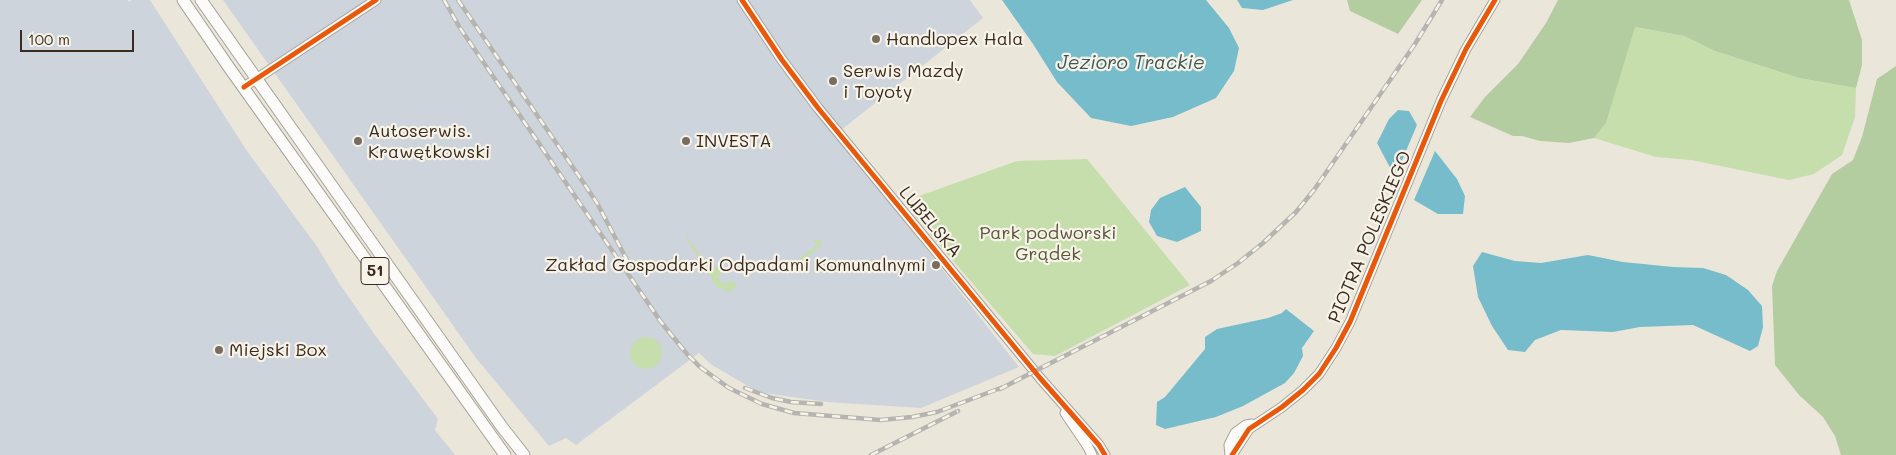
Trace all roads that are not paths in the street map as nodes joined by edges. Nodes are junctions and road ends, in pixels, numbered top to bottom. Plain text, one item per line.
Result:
1 (183, 0) edge
2 (201, 0) edge
3 (376, 0) edge
4 (742, 0) edge
5 (1495, 0) edge
6 (258, 79) junction
7 (244, 88) junction
8 (1040, 378) junction
9 (505, 455) edge
10 (524, 455) edge
11 (1092, 455) edge
12 (1105, 455) edge
13 (1231, 455) edge

1 - 7 main road, 51
2 - 6 main road, 51
3 - 6 street
4 - 8 street, LUBELSKA
5 - 13 street, PIOTRA POLESKIEGO
6 - 7 street
6 - 10 main road, 51
7 - 9 main road, 51
8 - 11 street, LUBELSKA
8 - 12 street, LUBELSKA

